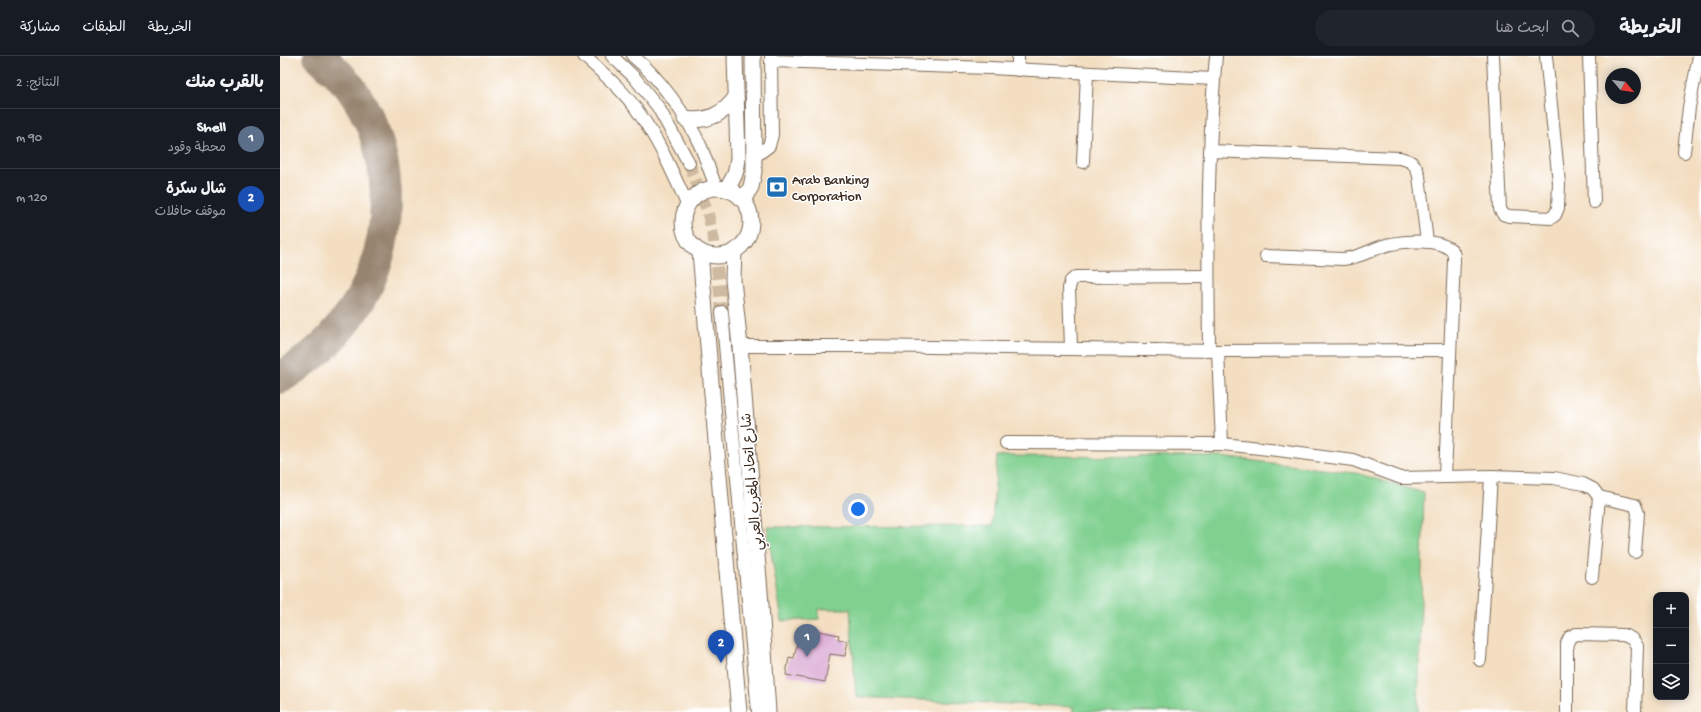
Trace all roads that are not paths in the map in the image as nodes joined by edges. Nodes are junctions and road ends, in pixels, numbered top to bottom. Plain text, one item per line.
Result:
1 (584, 56) edge
2 (612, 56) edge
3 (634, 56) edge
4 (735, 56) edge
5 (753, 56) edge
6 (1018, 56) edge
7 (1216, 56) edge
8 (1493, 56) edge
9 (1546, 56) edge
10 (1589, 56) edge
11 (1699, 56) edge
12 (771, 59) edge
13 (1018, 70) junction
14 (1087, 73) junction
15 (1214, 79) junction
16 (736, 97) junction
17 (1695, 107) edge
18 (685, 119) junction
19 (1210, 151) junction
20 (1684, 152) dead end
21 (754, 157) junction
22 (1083, 162) dead end
23 (689, 163) tunnel mouth
24 (721, 188) junction
25 (744, 200) junction
26 (1594, 202) dead end
27 (687, 204) junction
28 (1427, 242) junction
29 (734, 251) junction
30 (700, 252) junction
31 (1266, 256) dead end
32 (1208, 276) junction
33 (722, 312) tunnel mouth
34 (740, 346) junction
35 (1071, 348) junction
36 (1449, 350) junction
37 (1214, 351) junction
38 (1006, 443) dead end
39 (1222, 444) junction
40 (1445, 476) junction
41 (1491, 476) junction
42 (1599, 497) junction
43 (1635, 552) dead end
44 (1592, 577) dead end
45 (1480, 660) dead end
46 (739, 712) edge
47 (758, 712) edge
48 (768, 712) edge
49 (1567, 712) edge
50 (1635, 712) edge

1 - 27 street
2 - 23 street
3 - 18 street
4 - 16 main road
5 - 21 main road
6 - 13 street
7 - 15 street
8 - 9 street
10 - 26 street
11 - 17 street
12 - 13 street
12 - 21 street
13 - 14 street
14 - 15 street
14 - 22 street
15 - 19 street
16 - 18 main road
16 - 24 main road
17 - 20 street
18 - 24 street
19 - 28 street
19 - 32 street
21 - 25 main road
24 - 25 main road
24 - 27 main road
25 - 29 main road
27 - 30 main road
28 - 31 street
28 - 36 street
29 - 30 main road
29 - 34 main road, شارع اتحاد المغرب العربي
30 - 46 main road
32 - 35 street
32 - 37 street
33 - 47 street
34 - 35 street
34 - 48 main road, شارع اتحاد المغرب العربي
35 - 37 street
36 - 37 street
36 - 40 street
37 - 39 street
38 - 39 street
39 - 40 street
40 - 41 street
41 - 42 street
41 - 45 street
42 - 43 street
42 - 44 street
49 - 50 street

